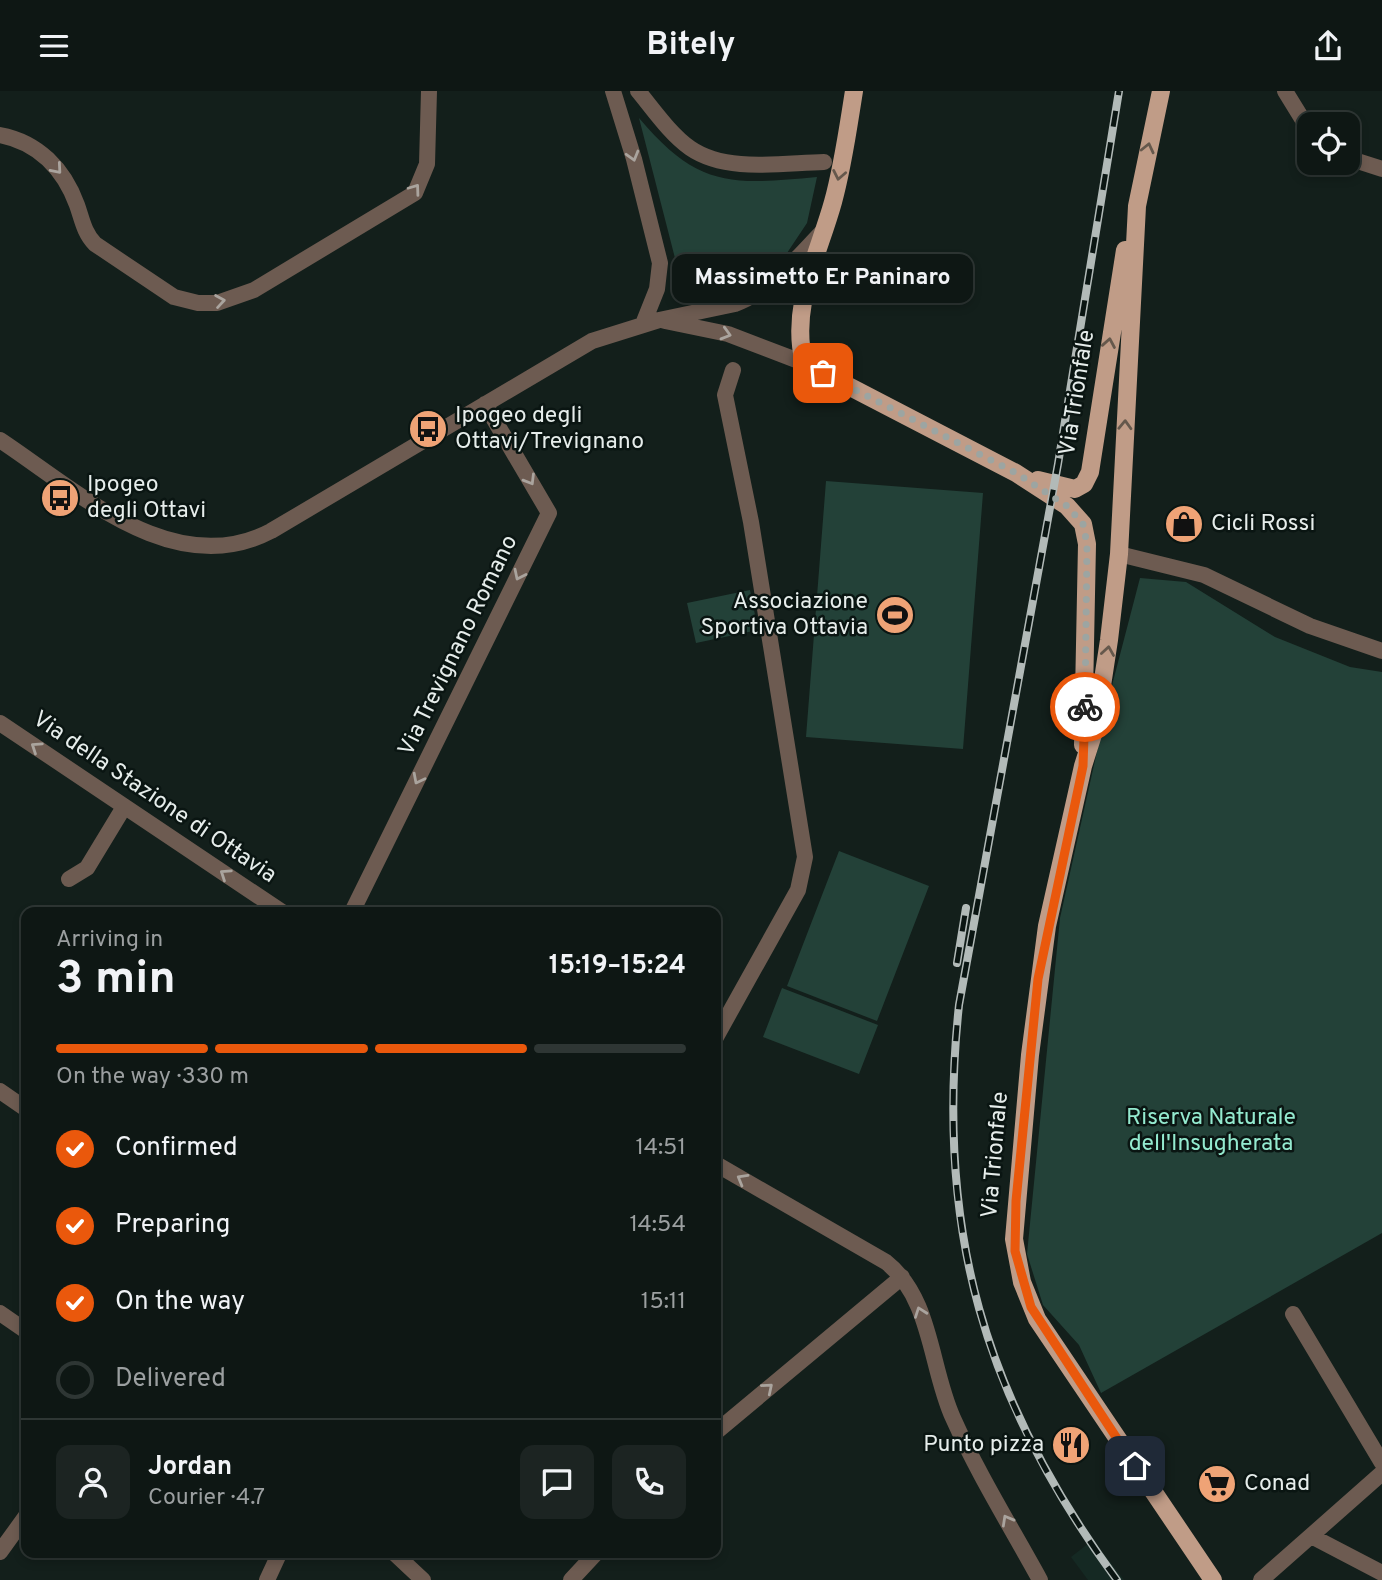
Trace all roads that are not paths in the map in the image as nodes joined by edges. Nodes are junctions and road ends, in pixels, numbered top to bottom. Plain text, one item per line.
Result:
1 (429, 91) edge
2 (612, 91) edge
3 (638, 91) edge
4 (854, 91) edge
5 (1161, 91) edge
6 (1285, 91) edge
7 (1298, 112) edge
8 (0, 135) edge
9 (824, 162) dead end
10 (1360, 163) edge
11 (1381, 171) edge
12 (1137, 206) junction
13 (821, 233) junction
14 (651, 322) junction
15 (804, 363) junction
16 (733, 370) dead end
17 (485, 404) junction
18 (0, 440) edge
19 (1016, 473) junction
20 (1119, 554) junction
21 (1382, 651) edge
22 (0, 723) edge
23 (1083, 766) junction
24 (124, 807) junction
25 (69, 879) dead end
26 (274, 907) edge
27 (354, 907) edge
28 (721, 1028) edge
29 (0, 1091) edge
30 (21, 1106) edge
31 (721, 1167) edge
32 (902, 1277) junction
33 (0, 1313) edge
34 (1293, 1314) dead end
35 (21, 1328) edge
36 (721, 1428) edge
37 (1382, 1463) edge
38 (1382, 1473) edge
39 (21, 1523) edge
40 (1313, 1537) junction
41 (0, 1552) edge
42 (277, 1558) edge
43 (400, 1558) edge
44 (591, 1558) edge
45 (1382, 1573) edge
46 (267, 1580) edge
47 (424, 1580) edge
48 (571, 1580) edge
49 (1040, 1580) edge
50 (1213, 1580) edge
51 (1261, 1580) edge

8 -> 1 street
2 -> 14 street
3 - 9 street
4 -> 13 main road
12 -> 5 main road, Via Trionfale
6 - 7 street
10 - 11 street
19 -> 12 main road, Via Trionfale
20 -> 12 main road, Via Trionfale
13 - 14 street
13 - 15 main road
14 -> 15 street
14 - 17 street
15 - 19 main road
16 - 28 street
17 - 18 street
17 -> 27 street, Via Trevignano Romano
19 - 23 main road, Via Trionfale
20 - 21 street
23 -> 20 main road, Via Trionfale
24 -> 22 street, Via della Stazione di Ottavia
23 - 50 main road, Via Trionfale
24 - 25 street
26 -> 24 street, Via della Stazione di Ottavia
29 - 30 street
32 -> 31 street
36 -> 32 street
49 -> 32 street
33 - 35 street
34 - 37 street
38 - 40 street
39 - 41 street
40 - 45 street
40 - 51 street
42 - 46 street
43 - 47 street
44 - 48 street

